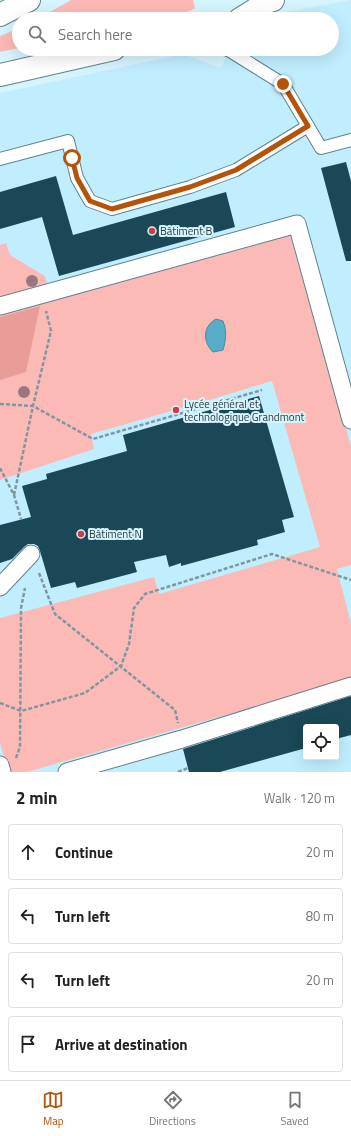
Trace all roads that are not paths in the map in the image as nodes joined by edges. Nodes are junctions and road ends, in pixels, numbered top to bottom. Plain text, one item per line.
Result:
1 (29, 0) edge
2 (273, 0) edge
3 (251, 12) edge
4 (0, 15) edge
5 (83, 56) edge
6 (238, 56) edge
7 (0, 75) edge
8 (308, 126) junction
9 (351, 140) edge
10 (0, 159) edge
11 (0, 306) edge
12 (351, 420) edge
13 (31, 554) road end
14 (0, 587) edge
15 (351, 686) edge
16 (8, 762) edge
17 (2, 772) edge
18 (67, 772) edge

1 - 4 street
2 - 3 street
5 - 7 street
6 - 8 lane
8 - 9 lane
8 - 10 lane
11 - 12 street
13 - 14 street
15 - 18 street
16 - 17 street

